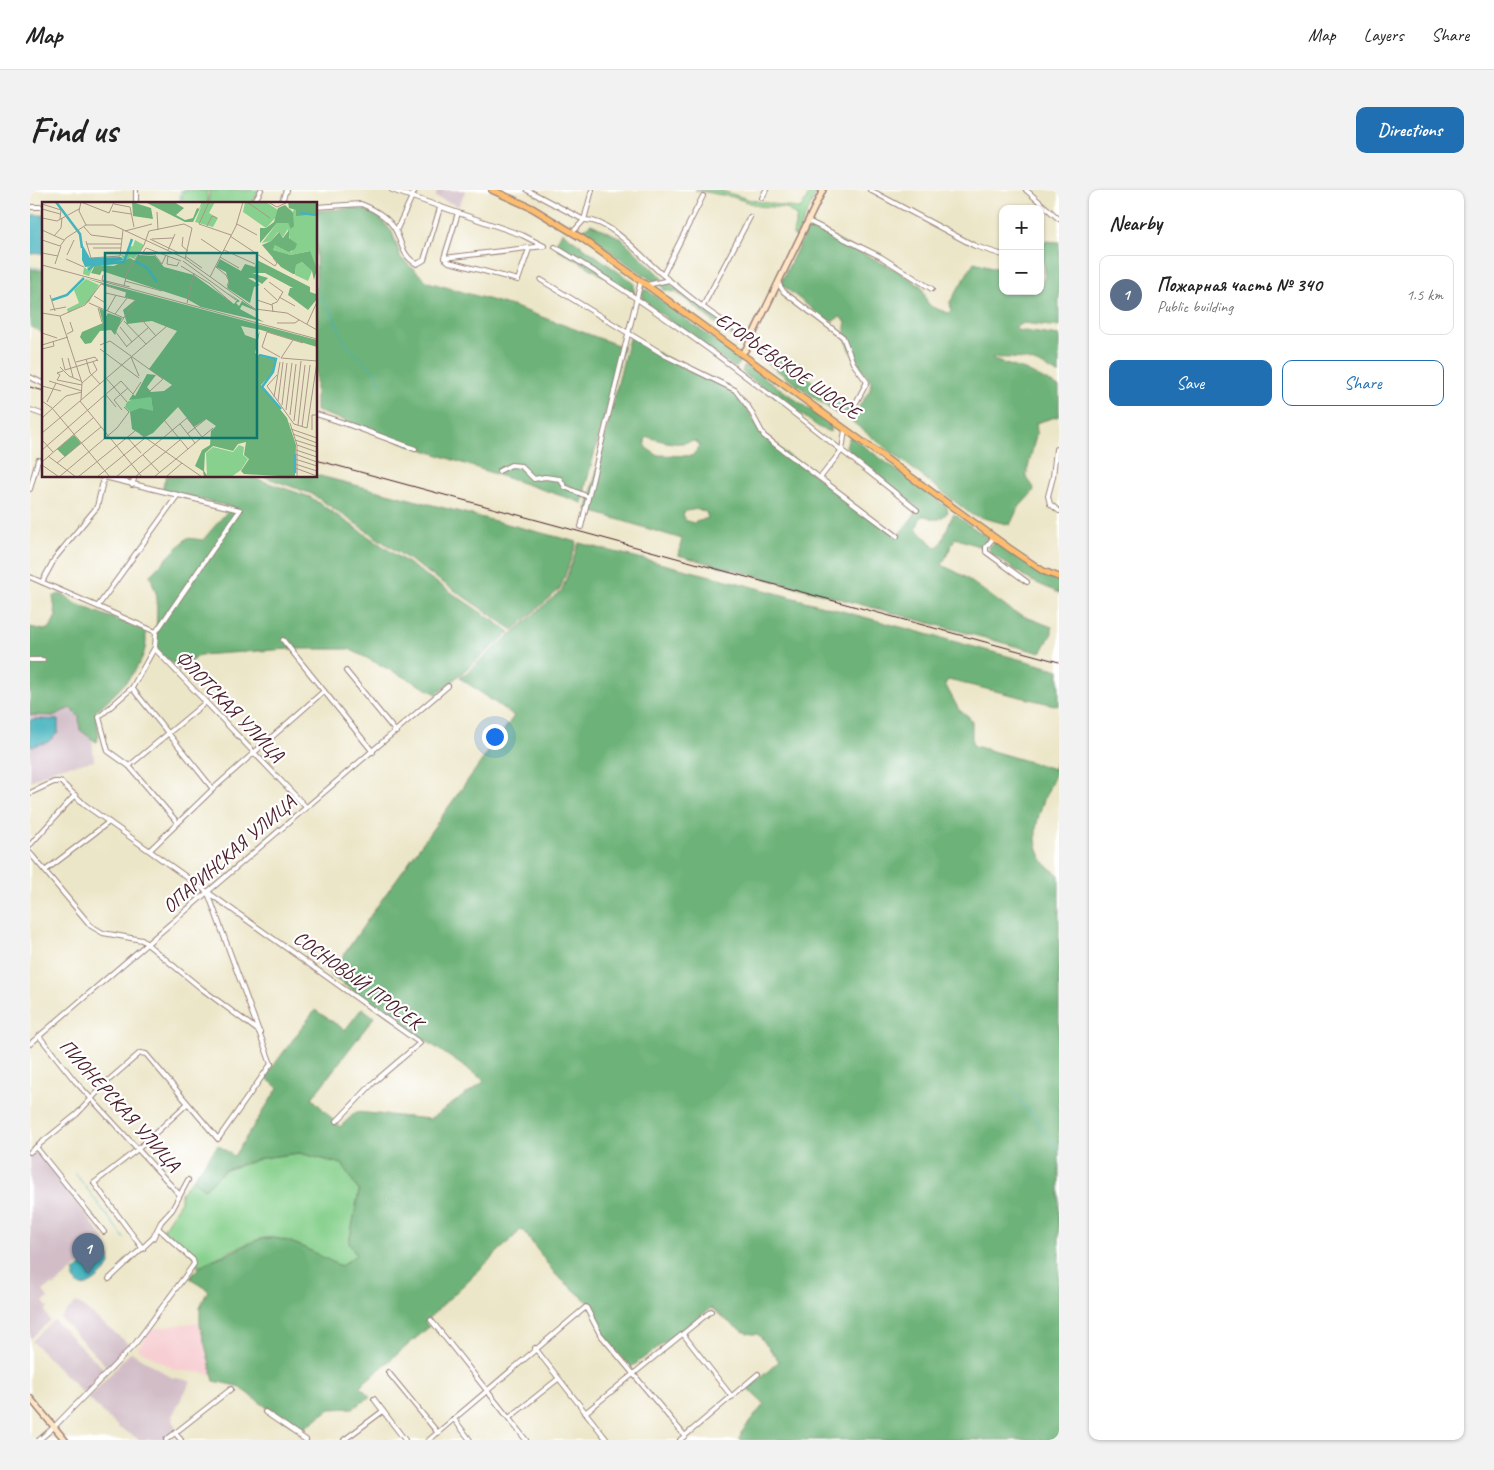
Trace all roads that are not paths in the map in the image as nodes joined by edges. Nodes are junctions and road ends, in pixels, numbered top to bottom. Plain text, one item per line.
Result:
1 (261, 190) edge
2 (286, 190) edge
3 (392, 190) edge
4 (415, 190) edge
5 (492, 190) edge
6 (527, 190) edge
7 (592, 190) edge
8 (766, 190) edge
9 (823, 190) edge
10 (870, 190) edge
11 (1026, 190) edge
12 (703, 196) dead end
13 (412, 197) junction
14 (762, 198) dead end
15 (255, 202) edge
16 (285, 202) edge
17 (318, 207) edge
18 (440, 208) junction
19 (458, 213) junction
20 (750, 217) dead end
21 (1059, 219) edge
22 (584, 220) junction
23 (808, 221) junction
24 (396, 231) junction
25 (573, 232) junction
26 (555, 248) dead end
27 (529, 249) junction
28 (999, 254) edge
29 (444, 258) junction
30 (663, 275) junction
31 (541, 280) dead end
32 (669, 280) junction
33 (641, 281) junction
34 (778, 283) junction
35 (648, 285) junction
36 (932, 289) dead end
37 (638, 299) junction
38 (703, 306) junction
39 (628, 334) junction
40 (752, 337) junction
41 (741, 354) junction
42 (30, 377) edge
43 (42, 383) edge
44 (30, 410) edge
45 (851, 412) dead end
46 (42, 414) edge
47 (318, 415) edge
48 (846, 427) junction
49 (415, 449) dead end
50 (842, 450) junction
51 (1056, 450) dead end
52 (42, 461) edge
53 (499, 471) dead end
54 (1053, 477) junction
55 (1059, 477) edge
56 (102, 478) edge
57 (106, 478) edge
58 (134, 478) edge
59 (820, 478) junction
60 (132, 485) junction
61 (30, 489) edge
62 (177, 496) junction
63 (586, 496) junction
64 (917, 510) dead end
65 (1059, 511) edge
66 (581, 527) dead end
67 (897, 536) dead end
68 (994, 537) junction
69 (30, 577) edge
70 (1059, 577) edge
71 (42, 582) junction
72 (1028, 582) dead end
73 (98, 606) junction
74 (156, 632) junction
75 (283, 640) dead end
76 (155, 647) junction
77 (30, 660) edge
78 (43, 660) dead end
79 (346, 671) dead end
80 (448, 686) dead end
81 (132, 688) junction
82 (324, 691) junction
83 (206, 702) junction
84 (396, 732) junction
85 (168, 734) junction
86 (254, 752) junction
87 (372, 752) junction
88 (129, 766) junction
89 (213, 789) junction
90 (30, 793) edge
91 (75, 795) junction
92 (306, 807) junction
93 (109, 822) junction
94 (177, 822) junction
95 (30, 845) edge
96 (150, 850) junction
97 (30, 853) edge
98 (46, 870) junction
99 (208, 893) junction
100 (147, 945) junction
101 (260, 1032) junction
102 (40, 1036) junction
103 (30, 1044) edge
104 (91, 1098) junction
105 (187, 1104) junction
106 (337, 1121) dead end
107 (36, 1147) junction
108 (138, 1149) junction
109 (30, 1152) edge
110 (188, 1180) dead end
111 (179, 1194) junction
112 (159, 1229) junction
113 (104, 1232) dead end
114 (143, 1249) junction
115 (109, 1279) dead end
116 (711, 1311) dead end
117 (430, 1320) dead end
118 (683, 1334) junction
119 (535, 1348) junction
120 (388, 1372) dead end
121 (633, 1374) junction
122 (758, 1374) dead end
123 (558, 1379) junction
124 (231, 1389) dead end
125 (488, 1390) junction
126 (732, 1397) junction
127 (30, 1398) edge
128 (374, 1398) dead end
129 (383, 1411) junction
130 (265, 1412) dead end
131 (585, 1413) junction
132 (509, 1418) junction
133 (454, 1419) junction
134 (54, 1427) junction
135 (175, 1433) junction
136 (438, 1433) junction
137 (300, 1436) junction
138 (685, 1436) junction
139 (39, 1440) edge
140 (65, 1440) edge
141 (166, 1440) edge
142 (181, 1440) edge
143 (296, 1440) edge
144 (306, 1440) edge
145 (344, 1440) edge
146 (405, 1440) edge
147 (429, 1440) edge
148 (470, 1440) edge
149 (526, 1440) edge
150 (607, 1440) edge
151 (680, 1440) edge

1 - 15 street
2 - 16 street
3 - 13 street
4 - 13 street
5 - 25 main road, ЕГОРЬЕВСКОЕ ШОССЕ
6 - 22 street
7 - 22 street
8 - 14 street
9 - 23 main road
10 - 28 street
11 - 21 street
12 - 30 street
13 - 18 street
13 - 24 street
17 - 24 street
18 - 19 street
18 - 24 street
19 - 27 street
19 - 29 street
20 - 38 street
22 - 25 street
22 - 30 street
23 - 34 main road
23 - 36 street
25 - 33 main road, ЕГОРЬЕВСКОЕ ШОССЕ
26 - 37 street
27 - 29 street
27 - 29 street
30 - 32 street
31 - 39 street
32 - 35 street
32 - 38 street
33 - 35 main road, ЕГОРЬЕВСКОЕ ШОССЕ
33 - 37 street
34 - 40 main road
34 - 45 street
35 - 41 main road, ЕГОРЬЕВСКОЕ ШОССЕ
37 - 39 street
37 - 50 street
38 - 40 street
39 - 59 street
39 - 63 street
40 - 41 main road
41 - 48 main road, ЕГОРЬЕВСКОЕ ШОССЕ
42 - 43 street
44 - 46 street
47 - 49 street
48 - 50 street
48 - 68 main road, ЕГОРЬЕВСКОЕ ШОССЕ
50 - 59 street
50 - 64 street
51 - 54 street
52 - 61 street
53 - 63 street
54 - 55 street
54 - 65 street
56 - 71 street
57 - 60 street
58 - 60 street
59 - 67 street
60 - 62 street
62 - 73 street
62 - 74 street
63 - 66 street
68 - 70 main road, ЕГОРЬЕВСКОЕ ШОССЕ
68 - 72 street
69 - 71 street
71 - 73 street
73 - 74 street
74 - 76 street
75 - 82 street
76 - 81 street
76 - 83 street, ФЛОТСКАЯ УЛИЦА
77 - 78 street
79 - 84 street
80 - 84 street, ОПАРИНСКАЯ УЛИЦА
81 - 85 street
81 - 88 street
82 - 86 street
82 - 87 street
83 - 85 street
83 - 86 street, ФЛОТСКАЯ УЛИЦА
84 - 87 street, ОПАРИНСКАЯ УЛИЦА
85 - 88 street
85 - 89 street
86 - 89 street
86 - 92 street, ФЛОТСКАЯ УЛИЦА
87 - 92 street, ОПАРИНСКАЯ УЛИЦА
88 - 94 street
89 - 94 street
90 - 91 street
91 - 93 street
91 - 95 street
92 - 99 street, ОПАРИНСКАЯ УЛИЦА
93 - 96 street
93 - 98 street
94 - 96 street
96 - 99 street
97 - 98 street
98 - 100 street
99 - 100 street, ОПАРИНСКАЯ УЛИЦА
99 - 101 street
99 - 106 street, СОСНОВЫЙ ПРОСЕК
100 - 101 street
100 - 102 street, ОПАРИНСКАЯ УЛИЦА
101 - 105 street
102 - 103 street, ОПАРИНСКАЯ УЛИЦА
102 - 104 street, ПИОНЕРСКАЯ УЛИЦА
104 - 105 street
104 - 107 street
104 - 108 street, ПИОНЕРСКАЯ УЛИЦА
105 - 108 street
107 - 109 street
107 - 113 street
108 - 111 street, ПИОНЕРСКАЯ УЛИЦА
108 - 114 street
110 - 111 street
111 - 112 street
112 - 114 street
112 - 134 street
114 - 115 street
116 - 118 street
117 - 125 street
118 - 121 street
118 - 126 street
119 - 121 street
119 - 123 street
119 - 125 street
120 - 136 street
121 - 131 street
121 - 138 street
122 - 126 street
123 - 131 street
123 - 132 street
124 - 135 street
125 - 132 street
125 - 133 street
126 - 138 street
127 - 134 main road
128 - 129 street
129 - 145 street
129 - 146 street
130 - 137 street
131 - 150 street
132 - 149 street
133 - 136 street
133 - 148 street
134 - 139 street
134 - 140 main road
135 - 141 street
135 - 142 street
136 - 147 street
137 - 143 street
137 - 144 street
138 - 151 street

